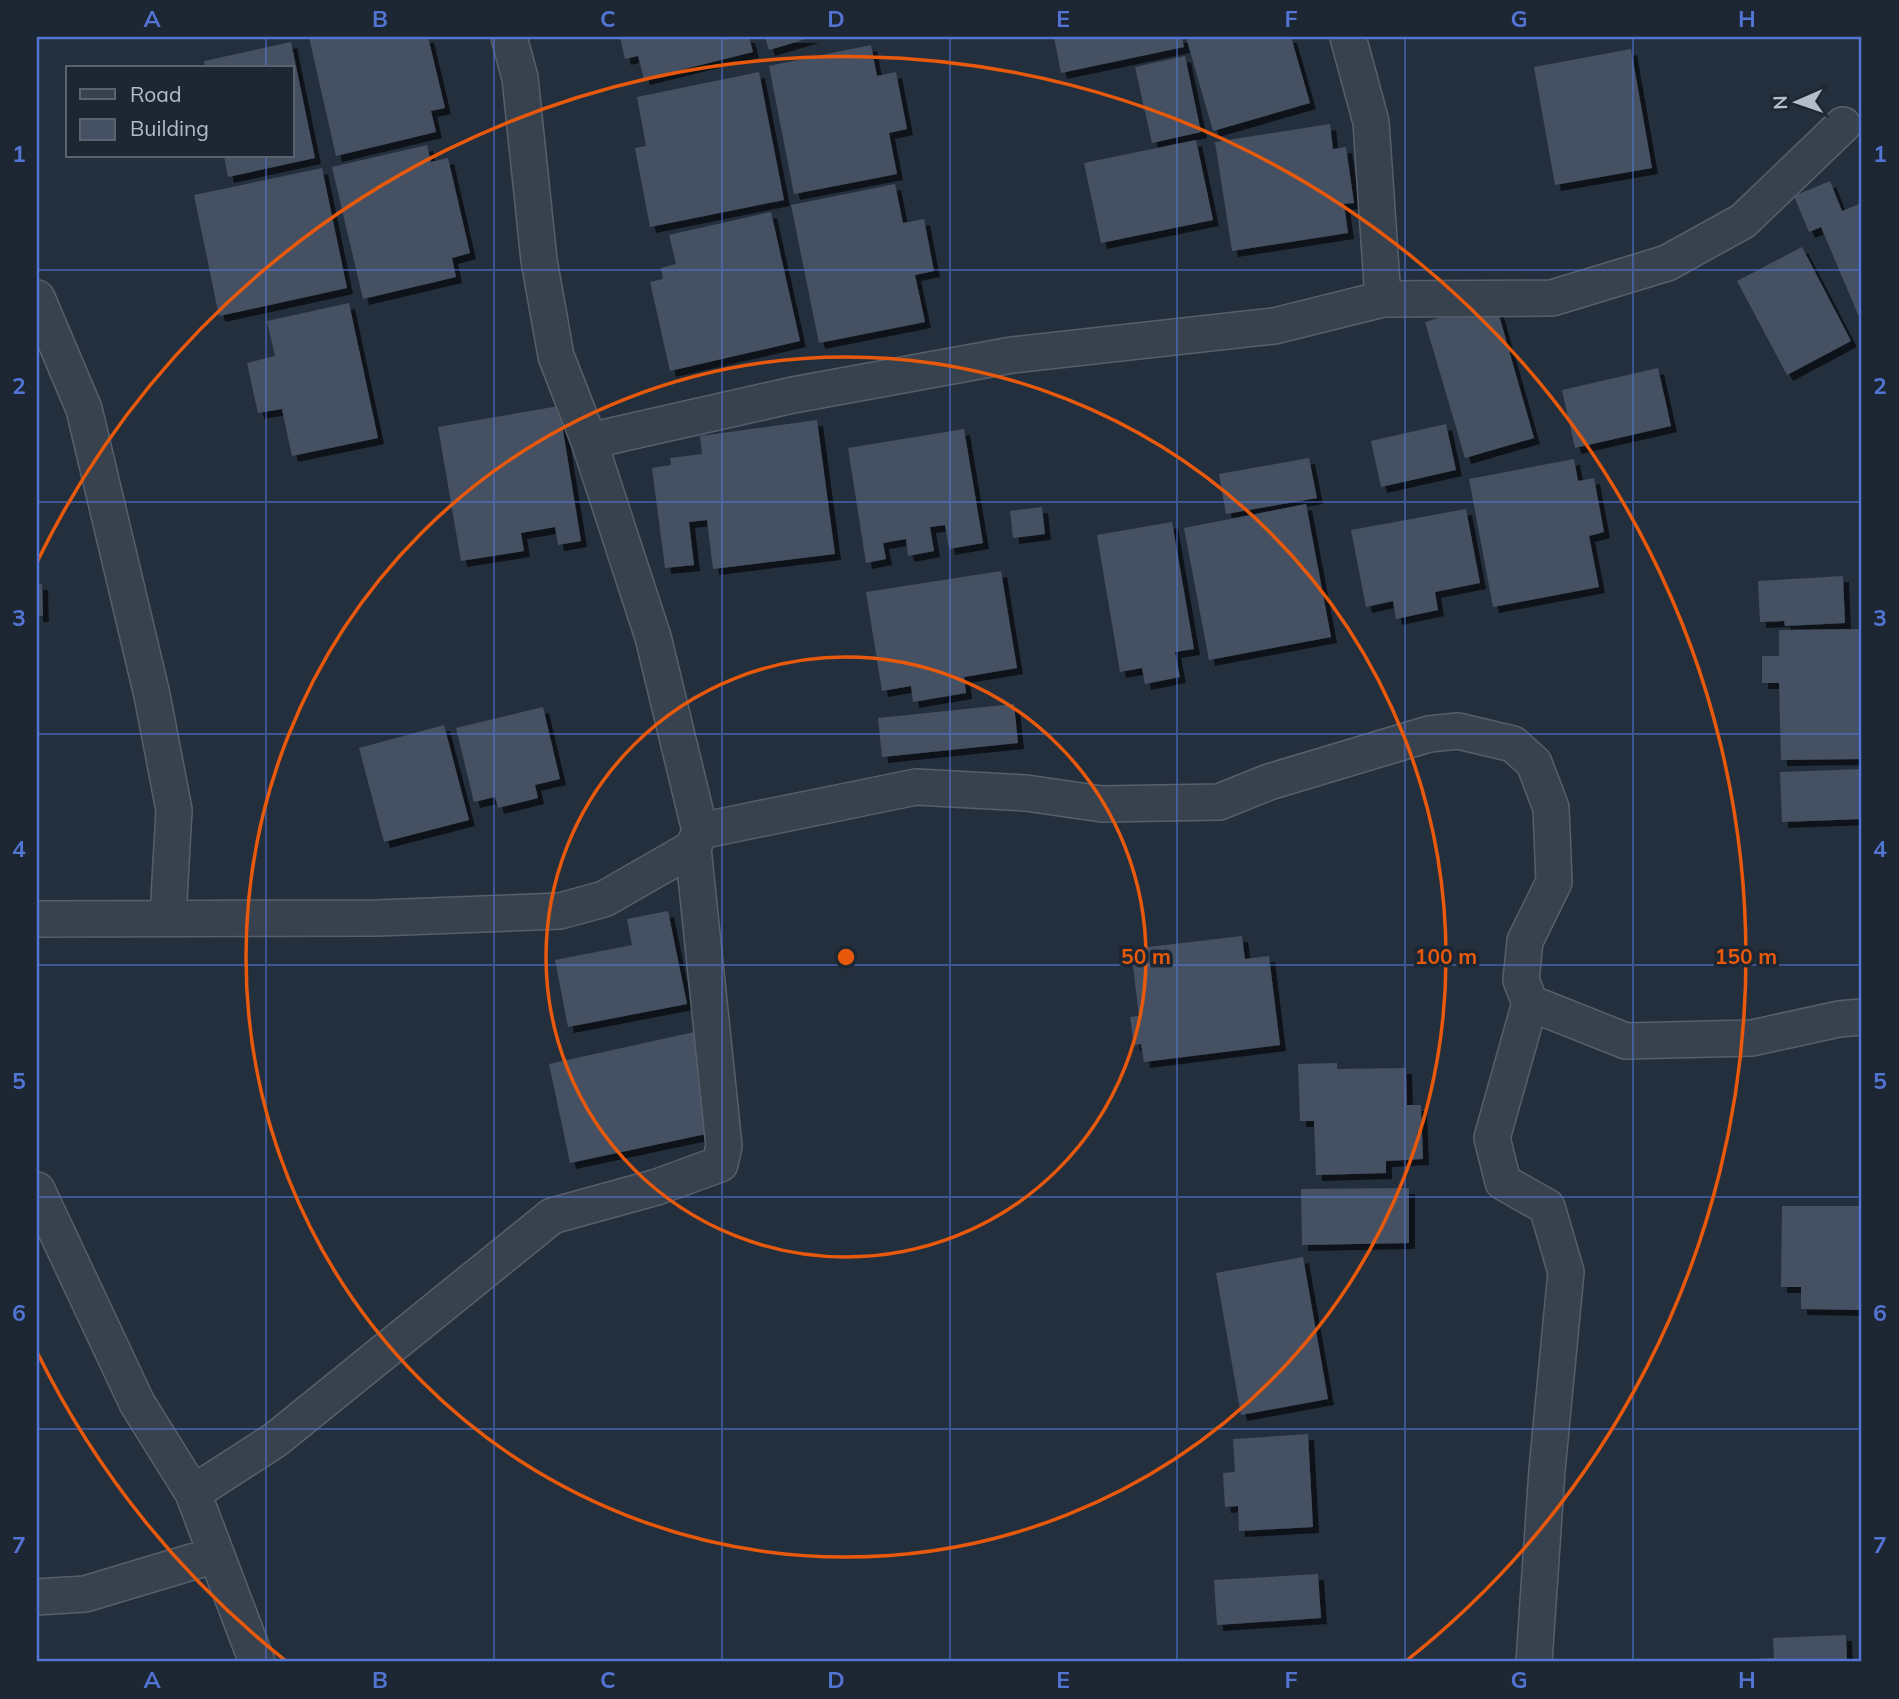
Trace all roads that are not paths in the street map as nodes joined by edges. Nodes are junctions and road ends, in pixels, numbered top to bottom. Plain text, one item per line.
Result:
1 (509, 37) edge
2 (1348, 37) edge
3 (1843, 125) dead end
4 (37, 298) edge
5 (1383, 299) junction
6 (589, 441) junction
7 (696, 839) junction
8 (168, 917) junction
9 (37, 919) edge
10 (1530, 1003) junction
11 (1862, 1017) edge
12 (37, 1190) edge
13 (193, 1493) junction
14 (215, 1555) junction
15 (37, 1597) edge
16 (257, 1662) edge
17 (1534, 1662) edge

1 - 6 street
2 - 5 street
3 - 5 street
4 - 8 street
5 - 6 street
6 - 7 street
7 - 8 street
7 - 10 street
7 - 13 street
8 - 9 street
10 - 11 street
10 - 17 street
12 - 13 street
13 - 14 street
14 - 15 street
14 - 16 street

